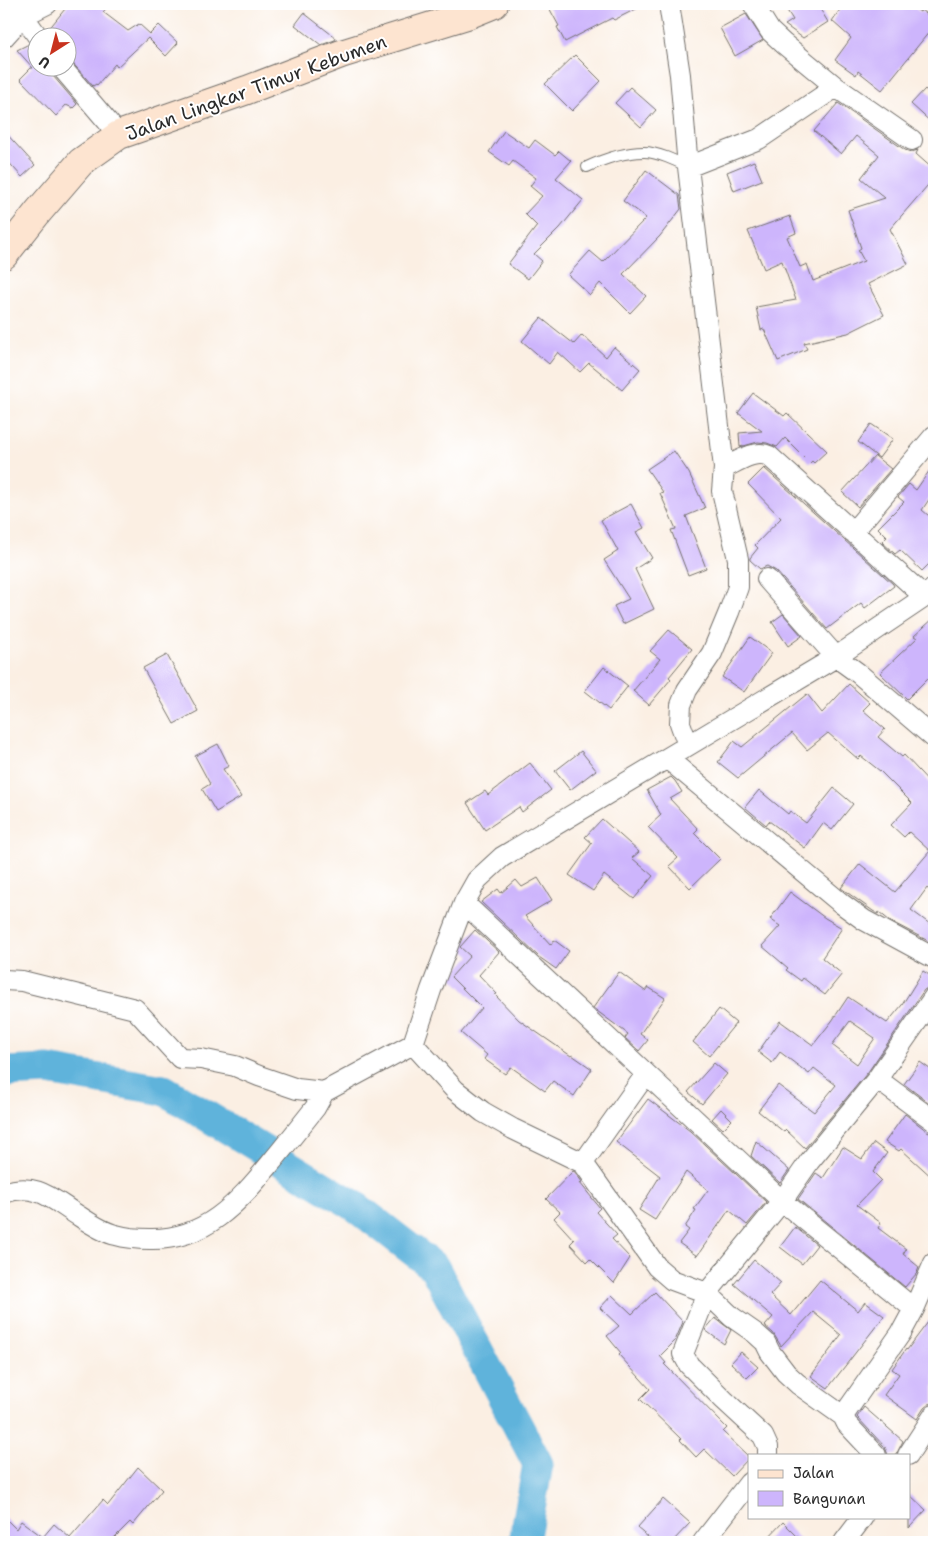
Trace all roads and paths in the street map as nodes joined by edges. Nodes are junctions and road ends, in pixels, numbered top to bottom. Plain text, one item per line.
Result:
1 (47, 4) edge
2 (494, 4) edge
3 (669, 4) edge
4 (752, 4) edge
5 (17, 10) edge
6 (31, 28) edge
7 (4, 37) edge
8 (71, 78) edge
9 (836, 88) junction
10 (119, 135) junction
11 (912, 140) dead end
12 (681, 164) junction
13 (586, 167) dead end
14 (4, 255) edge
15 (934, 436) edge
16 (724, 468) junction
17 (853, 532) junction
18 (767, 579) dead end
19 (930, 593) edge
20 (826, 646) junction
21 (934, 738) edge
22 (688, 745) junction
23 (668, 759) junction
24 (464, 903) junction
25 (934, 958) edge
26 (4, 980) edge
27 (934, 997) edge
28 (413, 1044) junction
29 (646, 1074) junction
30 (876, 1079) junction
31 (320, 1100) junction
32 (934, 1121) edge
33 (583, 1163) junction
34 (4, 1193) edge
35 (782, 1201) junction
36 (934, 1263) edge
37 (707, 1293) junction
38 (914, 1308) junction
39 (934, 1415) edge
40 (843, 1416) junction
41 (768, 1454) edge
42 (875, 1454) edge
43 (909, 1454) edge
44 (748, 1484) edge
45 (862, 1518) edge
46 (703, 1542) edge
47 (844, 1542) edge

1 - 5 street
2 - 10 main road, Jalan Lingkar Timur Kebumen
3 - 12 street
4 - 9 street
5 - 6 street
5 - 7 street
8 - 10 street
9 - 11 street
9 - 12 street
10 - 14 main road, Jalan Lingkar Timur Kebumen
12 - 13 lane
12 - 16 street
15 - 17 street
16 - 17 street
16 - 22 street
17 - 19 street
18 - 20 street
19 - 20 street
20 - 21 street
20 - 22 street
22 - 23 street
23 - 24 street
23 - 25 street
24 - 28 street
24 - 29 street
26 - 31 street
27 - 30 street
28 - 31 street
28 - 33 street
29 - 33 street
29 - 35 street
30 - 32 street
30 - 35 street
31 - 34 street
33 - 37 street
35 - 37 street
35 - 38 street
36 - 38 street
37 - 40 street
37 - 41 street
38 - 40 street
39 - 43 street
40 - 42 street
44 - 46 street
45 - 47 street

